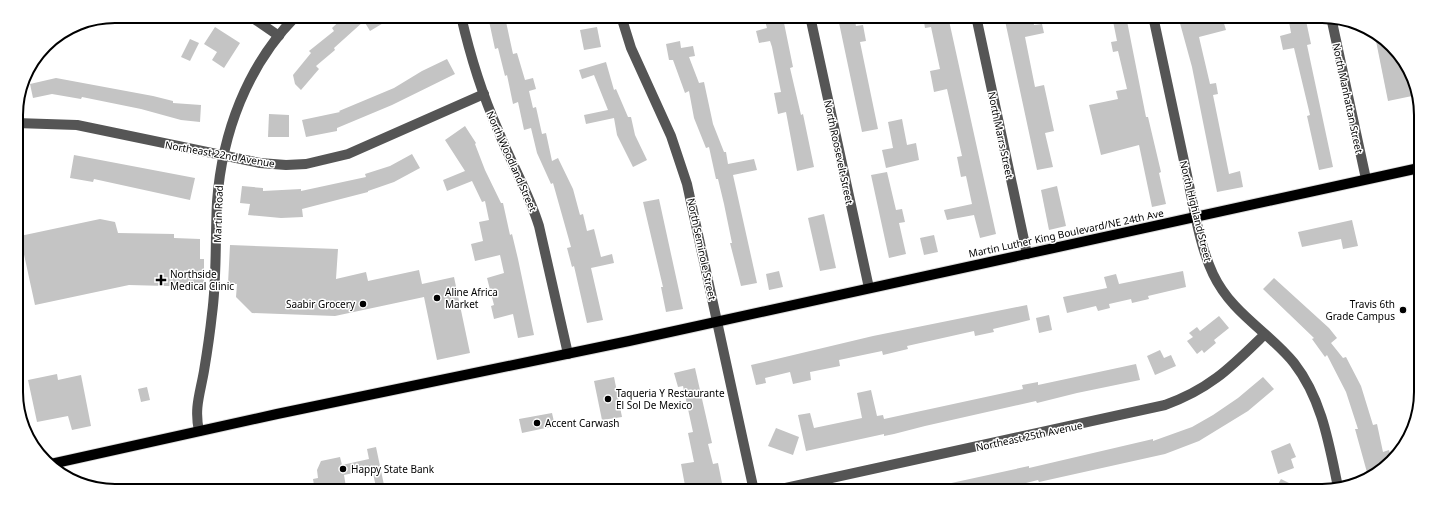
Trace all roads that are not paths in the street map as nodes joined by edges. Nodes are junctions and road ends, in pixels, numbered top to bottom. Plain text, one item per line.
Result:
1 (260, 23) edge
2 (290, 23) edge
3 (463, 23) edge
4 (623, 23) edge
5 (812, 23) edge
6 (978, 23) edge
7 (1154, 23) edge
8 (1331, 24) edge
9 (279, 36) junction
10 (484, 94) junction
11 (23, 123) edge
12 (223, 156) junction
13 (1414, 169) edge
14 (1366, 179) junction
15 (1196, 217) junction
16 (1027, 254) junction
17 (869, 288) junction
18 (718, 322) junction
19 (1264, 335) junction
20 (568, 354) junction
21 (199, 431) junction
22 (57, 463) edge
23 (1337, 483) edge
24 (753, 484) edge
25 (804, 484) edge

1 - 9 street
2 - 9 street, Martin Road
3 - 10 street, North Woodland Street
4 - 18 street, North Seminole Street
5 - 17 street, North Roosevelt Street
6 - 16 street, North Marrs Street
7 - 15 street, North Highland Street
8 - 14 street, North Manhattan Street
9 - 12 street, Martin Road
10 - 12 street, Northeast 22nd Avenue
10 - 20 street, North Woodland Street
11 - 12 street, Northeast 22nd Avenue
12 - 21 street, Martin Road
13 - 14 main road, Martin Luther King Boulevard/NE 24th Ave
14 - 15 main road, Martin Luther King Boulevard/NE 24th Ave
15 - 16 main road, Martin Luther King Boulevard/NE 24th Ave
15 - 19 street, North Highland Street
16 - 17 main road, Martin Luther King Boulevard/NE 24th Ave
17 - 18 main road, Martin Luther King Boulevard/NE 24th Ave
18 - 20 main road, Martin Luther King Boulevard/NE 24th Ave
18 - 24 street, North Seminole Street
19 - 23 street, North Highland Street
19 - 25 street, Northeast 25th Avenue
20 - 21 main road, Martin Luther King Boulevard/NE 24th Ave
21 - 22 main road

